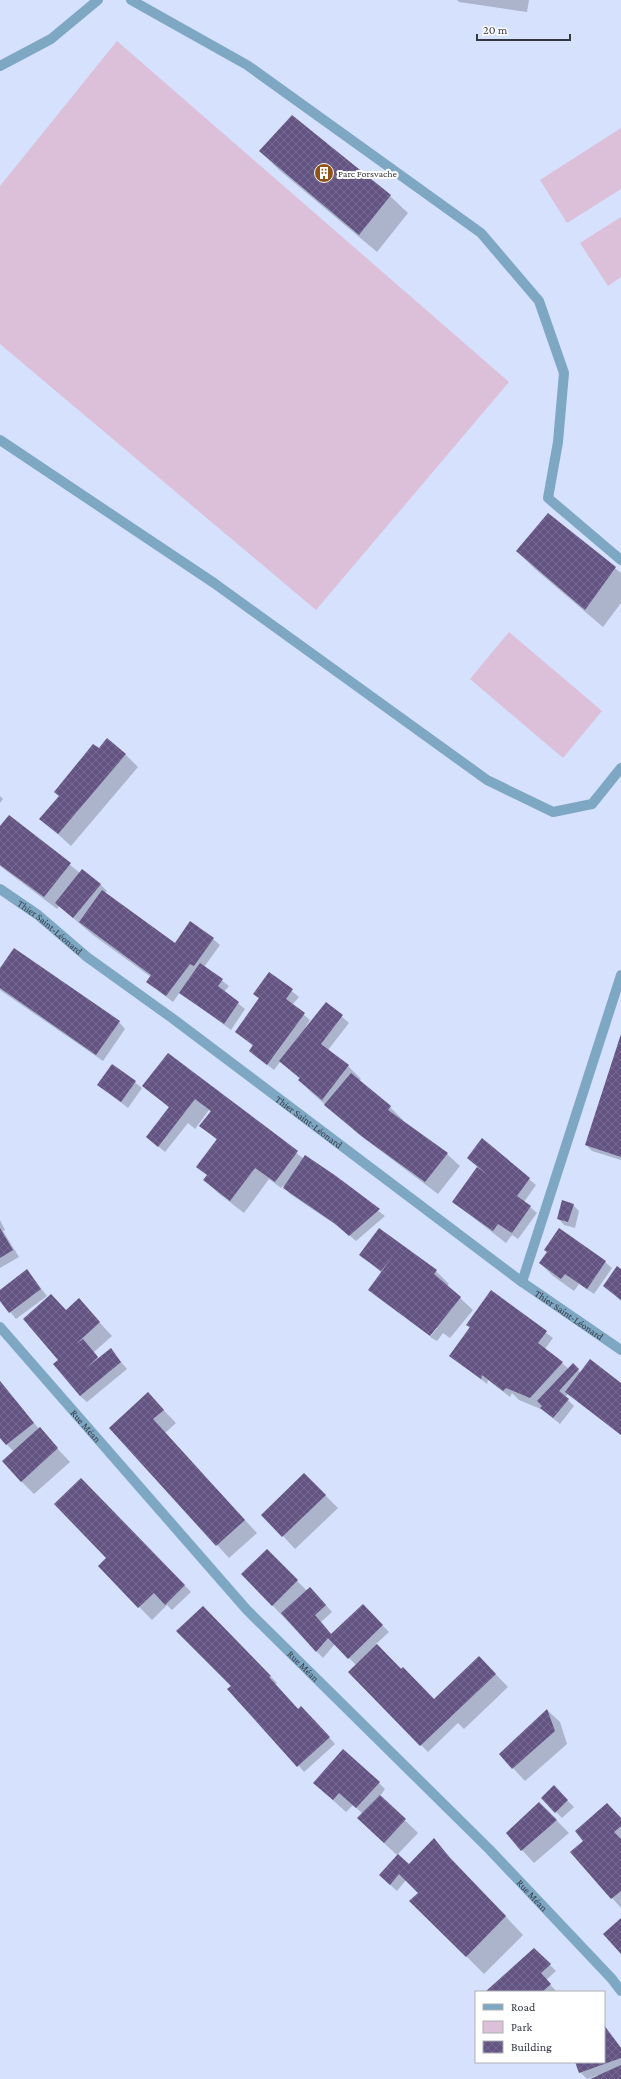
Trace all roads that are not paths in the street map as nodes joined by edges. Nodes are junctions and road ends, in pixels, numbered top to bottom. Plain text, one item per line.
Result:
1 (98, 0) edge
2 (130, 0) edge
3 (0, 66) edge
4 (0, 440) edge
5 (621, 560) edge
6 (621, 768) edge
7 (0, 889) edge
8 (621, 975) edge
9 (522, 1282) junction
10 (0, 1327) edge
11 (621, 1350) edge
12 (621, 1991) edge

1 - 3 street
2 - 5 street
4 - 6 street
7 - 9 street, Thier Saint-Léonard
8 - 9 street
9 - 11 street, Thier Saint-Léonard
10 - 12 street, Rue Méan

